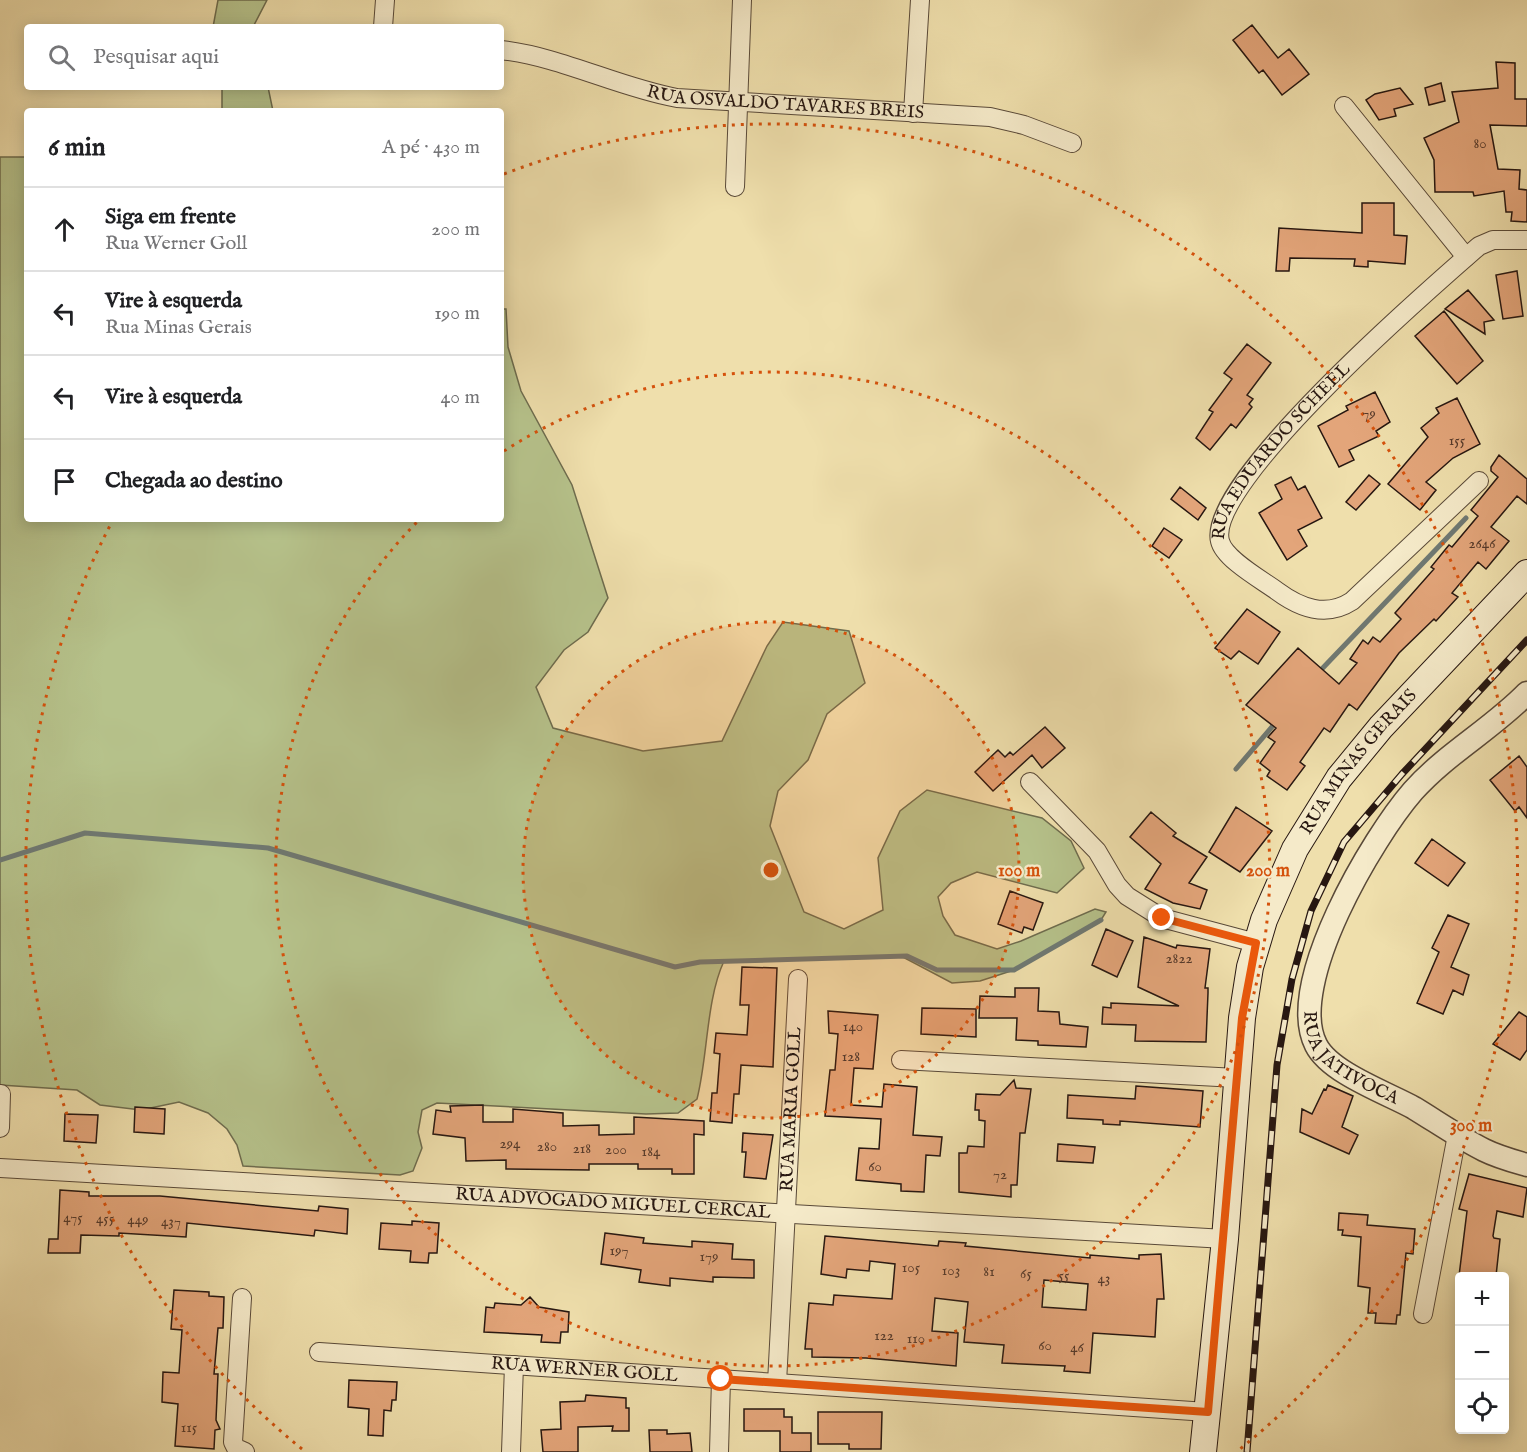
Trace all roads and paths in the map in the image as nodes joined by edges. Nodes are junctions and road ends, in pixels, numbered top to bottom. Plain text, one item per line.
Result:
1 (385, 0) edge
2 (742, 0) edge
3 (920, 0) edge
4 (383, 24) edge
5 (504, 50) edge
6 (738, 102) junction
7 (1344, 106) dead end
8 (913, 112) junction
9 (1072, 142) dead end
10 (735, 187) dead end
11 (1527, 240) edge
12 (1466, 257) junction
13 (1479, 482) dead end
14 (1527, 573) edge
15 (1527, 693) edge
16 (1030, 782) dead end
17 (1256, 943) junction
18 (798, 979) dead end
19 (901, 1060) dead end
20 (1237, 1078) junction
21 (2, 1094) dead end
22 (0, 1128) edge
23 (1457, 1135) junction
24 (1527, 1165) edge
25 (0, 1168) edge
26 (786, 1214) junction
27 (1225, 1239) junction
28 (242, 1298) dead end
29 (1423, 1314) dead end
30 (318, 1352) dead end
31 (514, 1365) junction
32 (721, 1379) junction
33 (777, 1383) junction
34 (1208, 1412) junction
35 (244, 1452) edge
36 (511, 1452) edge
37 (719, 1452) edge
38 (1203, 1452) edge

1 - 4 street
2 - 6 street
3 - 8 street
5 - 6 street, RUA OSVALDO TAVARES BREIS
6 - 8 street, RUA OSVALDO TAVARES BREIS
6 - 10 street
7 - 12 street
8 - 9 street, RUA OSVALDO TAVARES BREIS
11 - 12 street, RUA EDUARDO SCHEEL
12 - 13 street, RUA EDUARDO SCHEEL
14 - 17 main road, RUA MINAS GERAIS
15 - 23 street, RUA JATIVOCA
16 - 17 street
17 - 20 main road, RUA MINAS GERAIS
18 - 26 street, RUA MARIA GOLL
19 - 20 street
20 - 27 main road, RUA MINAS GERAIS
21 - 22 street
23 - 24 street, RUA JATIVOCA
23 - 29 street
25 - 26 street, RUA ADVOGADO MIGUEL CERCAL
26 - 27 street, RUA ADVOGADO MIGUEL CERCAL
26 - 33 street, RUA MARIA GOLL
27 - 34 main road, RUA MINAS GERAIS
28 - 35 street
30 - 31 street, RUA WERNER GOLL
31 - 32 street, RUA WERNER GOLL
31 - 36 street
32 - 33 street, RUA WERNER GOLL
32 - 37 street
33 - 34 street, RUA WERNER GOLL
34 - 38 main road, RUA MINAS GERAIS

